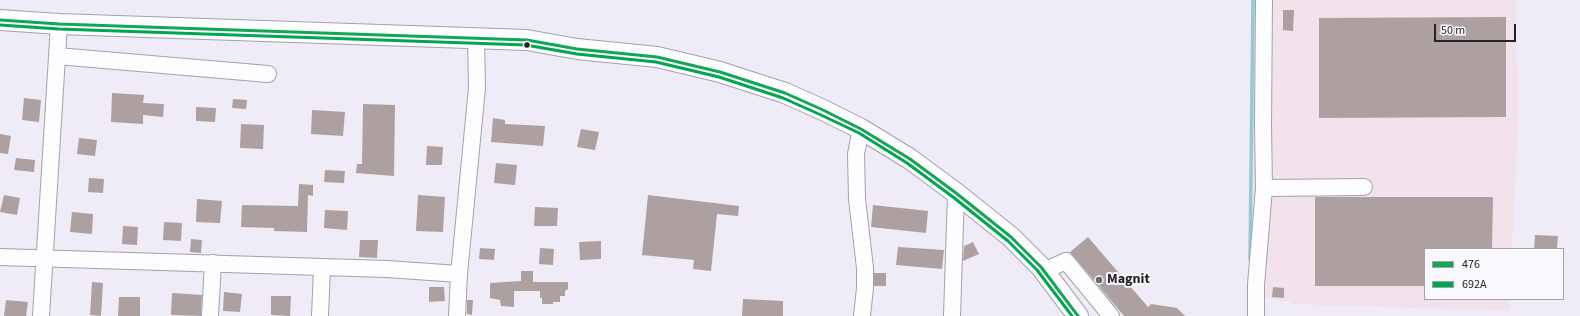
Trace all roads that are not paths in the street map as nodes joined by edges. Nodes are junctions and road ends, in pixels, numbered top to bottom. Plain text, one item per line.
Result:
1 (1264, 0) edge
2 (0, 20) edge
3 (59, 24) junction
4 (476, 39) junction
5 (57, 56) junction
6 (268, 74) dead end
7 (861, 129) junction
8 (1364, 187) dead end
9 (1264, 188) junction
10 (956, 193) junction
11 (0, 257) edge
12 (45, 257) junction
13 (213, 263) junction
14 (322, 268) junction
15 (1044, 271) junction
16 (459, 274) junction
17 (41, 316) edge
18 (210, 316) edge
19 (320, 316) edge
20 (457, 316) edge
21 (862, 316) edge
22 (952, 316) edge
23 (1078, 316) edge
24 (1111, 316) edge
25 (1256, 316) edge

1 - 9 street
2 - 3 main road
3 - 4 main road
3 - 5 street
4 - 7 main road
4 - 16 street
5 - 6 street
5 - 12 street
7 - 10 main road
7 - 21 street
8 - 9 street
9 - 25 street
10 - 15 main road
10 - 22 street
11 - 12 street
12 - 13 street
12 - 17 street
13 - 14 street
13 - 18 street
14 - 16 street
14 - 19 street
15 - 23 main road
15 - 24 street
16 - 20 street

